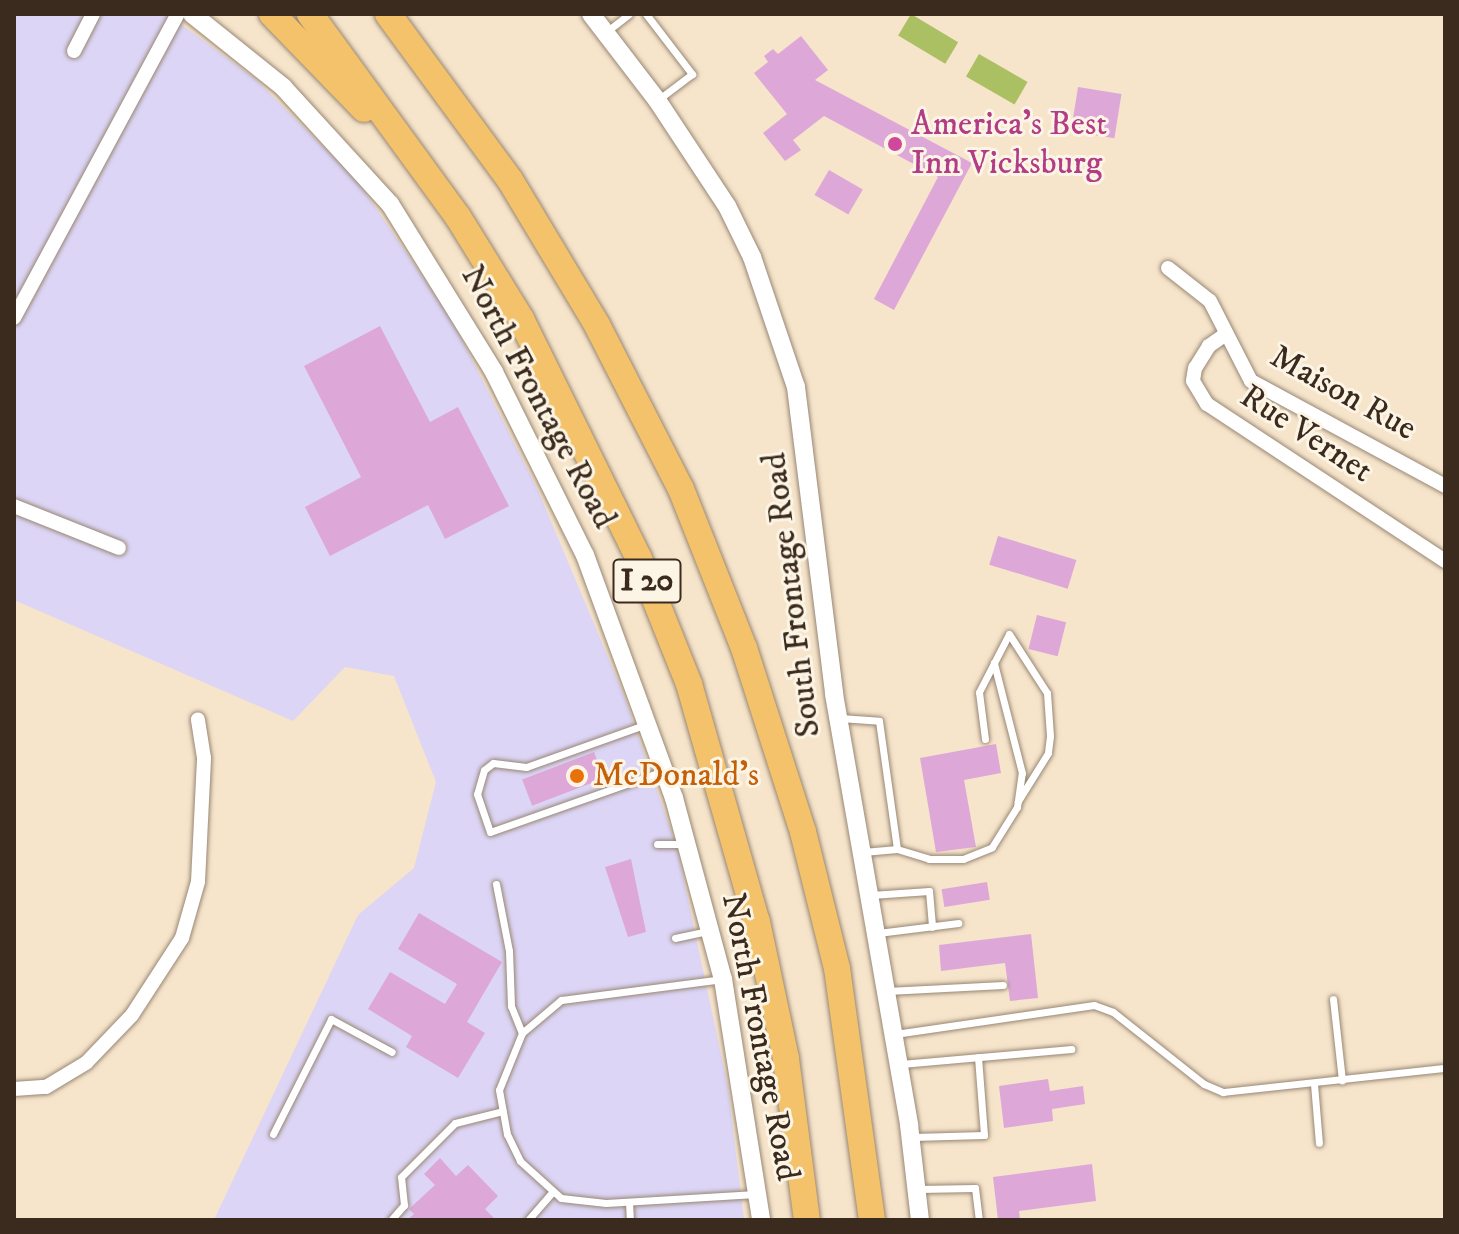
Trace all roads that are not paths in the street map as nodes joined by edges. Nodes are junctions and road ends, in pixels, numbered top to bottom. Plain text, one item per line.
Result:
1 (93, 14) edge
2 (178, 14) edge
3 (192, 14) edge
4 (272, 14) edge
5 (310, 14) edge
6 (388, 14) edge
7 (399, 14) edge
8 (591, 14) edge
9 (629, 14) edge
10 (646, 14) edge
11 (605, 33) junction
12 (74, 51) dead end
13 (426, 62) junction
14 (657, 100) junction
15 (458, 217) junction
16 (1168, 268) dead end
17 (14, 318) edge
18 (1226, 334) junction
19 (1445, 486) edge
20 (14, 506) edge
21 (119, 548) dead end
22 (1445, 561) edge
23 (994, 663) junction
24 (838, 718) junction
25 (198, 719) dead end
26 (649, 723) junction
27 (985, 739) dead end
28 (665, 770) junction
29 (1018, 801) junction
30 (657, 844) dead end
31 (687, 844) junction
32 (897, 849) junction
33 (860, 852) junction
34 (496, 884) dead end
35 (869, 895) junction
36 (958, 923) dead end
37 (932, 927) junction
38 (710, 930) junction
39 (876, 933) junction
40 (675, 938) dead end
41 (723, 979) junction
42 (1003, 985) dead end
43 (887, 991) junction
44 (1333, 999) dead end
45 (522, 1033) junction
46 (894, 1034) junction
47 (1071, 1049) dead end
48 (392, 1052) dead end
49 (978, 1057) junction
50 (899, 1064) junction
51 (1445, 1068) edge
52 (1342, 1081) junction
53 (1314, 1084) junction
54 (18, 1090) edge
55 (503, 1111) junction
56 (273, 1134) dead end
57 (911, 1138) junction
58 (1319, 1143) dead end
59 (917, 1189) junction
60 (551, 1194) junction
61 (759, 1194) junction
62 (629, 1202) junction
63 (391, 1220) edge
64 (528, 1220) edge
65 (630, 1220) edge
66 (761, 1220) edge
67 (807, 1220) edge
68 (872, 1220) edge
69 (920, 1220) edge
70 (979, 1220) edge

1 - 12 street
2 - 17 street
3 - 26 street, North Frontage Road
4 - 15 highway
5 - 15 highway, I 20
6 - 13 highway, I 20
7 - 13 highway
8 - 11 street, South Frontage Road
9 - 11 lane
10 - 14 lane
11 - 14 street, South Frontage Road
13 - 68 highway, I 20
14 - 24 street, South Frontage Road
15 - 67 highway, I 20
16 - 18 street, Maison Rue
18 - 19 street, Maison Rue
18 - 22 street, Rue Vernet
20 - 21 street
23 - 27 lane
23 - 29 lane
23 - 29 lane
24 - 32 lane
24 - 33 street, South Frontage Road
25 - 54 street
26 - 28 street, North Frontage Road
26 - 28 lane
28 - 31 street, North Frontage Road
29 - 32 lane
30 - 31 lane
31 - 38 street, North Frontage Road
32 - 33 lane
33 - 35 street, South Frontage Road
34 - 45 lane
35 - 37 lane
35 - 39 street, South Frontage Road
36 - 37 lane
37 - 39 lane
38 - 40 lane
38 - 41 street, North Frontage Road
39 - 43 street, South Frontage Road
41 - 45 lane
41 - 61 street, North Frontage Road
42 - 43 lane
43 - 46 street, South Frontage Road
44 - 52 lane
45 - 55 lane
46 - 50 street, South Frontage Road
46 - 53 lane
47 - 49 lane
48 - 56 lane
49 - 50 lane
49 - 57 lane
50 - 57 street, South Frontage Road
51 - 52 lane
52 - 53 lane
53 - 58 lane
55 - 60 lane
55 - 63 lane
57 - 59 street, South Frontage Road
59 - 69 street, South Frontage Road
59 - 70 lane
60 - 62 lane
60 - 64 lane
61 - 62 lane
61 - 66 street, North Frontage Road
62 - 65 lane

